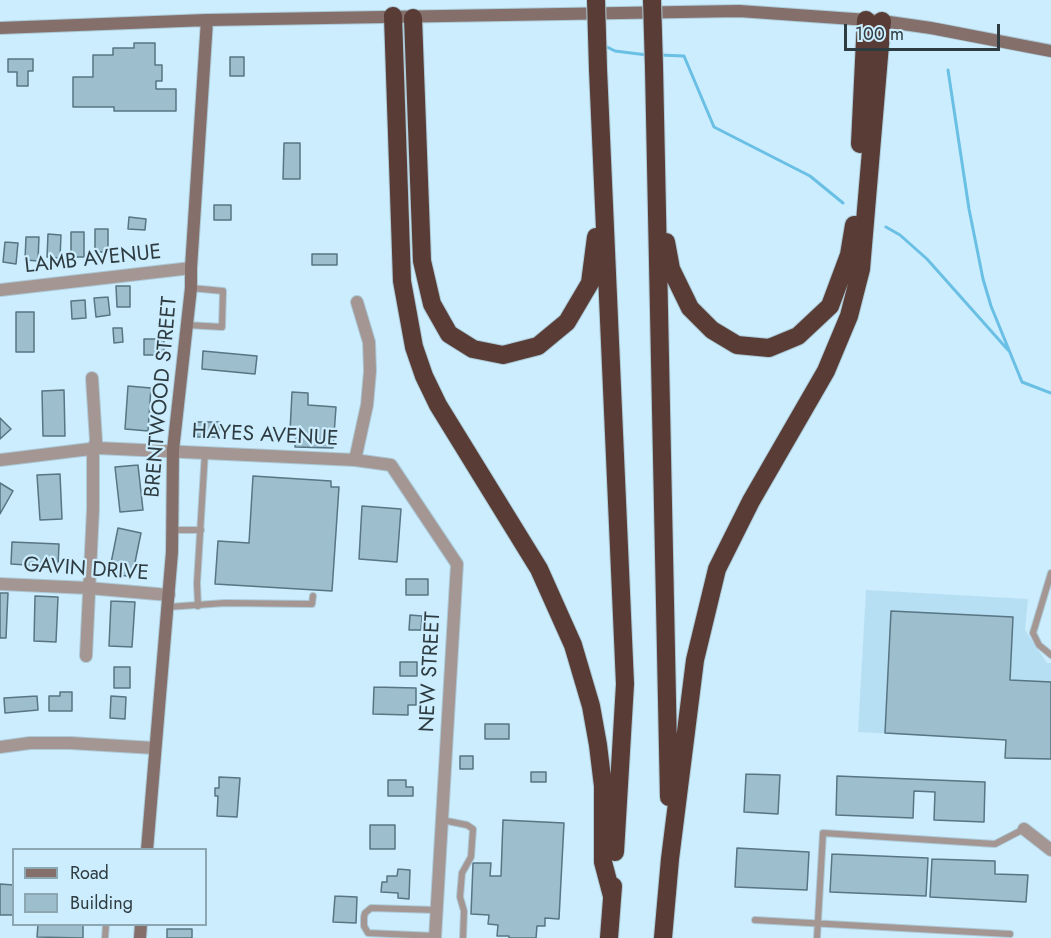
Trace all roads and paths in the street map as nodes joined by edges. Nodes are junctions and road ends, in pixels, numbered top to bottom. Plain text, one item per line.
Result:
1 (596, 0) edge
2 (652, 0) edge
3 (393, 16) junction
4 (413, 18) junction
5 (207, 20) junction
6 (874, 20) junction
7 (0, 28) edge
8 (1051, 51) edge
9 (657, 193) junction
10 (602, 197) junction
11 (191, 268) junction
12 (191, 288) junction
13 (0, 290) edge
14 (357, 302) dead end
15 (187, 325) junction
16 (92, 378) dead end
17 (93, 449) junction
18 (173, 450) junction
19 (205, 452) junction
20 (0, 460) edge
21 (355, 460) junction
22 (172, 530) junction
23 (201, 530) junction
24 (1051, 573) edge
25 (0, 584) edge
26 (88, 588) junction
27 (313, 596) dead end
28 (168, 601) junction
29 (198, 606) junction
30 (1051, 655) edge
31 (86, 656) dead end
32 (0, 747) edge
33 (154, 748) junction
34 (442, 820) junction
35 (1024, 829) joint
36 (147, 848) edge
37 (1051, 850) edge
38 (670, 859) junction
39 (612, 896) junction
40 (436, 910) junction
41 (755, 920) dead end
42 (818, 925) junction
43 (1010, 934) dead end
44 (435, 937) edge
45 (463, 938) edge
46 (609, 938) edge
47 (663, 938) edge
48 (817, 938) edge

1 - 10 highway, bridge
2 - 9 highway, bridge
3 - 4 main road
3 - 5 main road
3 - 39 highway
4 - 6 main road
4 - 10 highway
5 - 7 main road
5 - 11 main road, BRENTWOOD STREET
6 - 8 main road
6 - 9 highway
6 - 38 highway
9 - 38 highway
10 - 39 highway
11 - 12 main road, BRENTWOOD STREET
11 - 13 street, LAMB AVENUE
12 - 15 main road, BRENTWOOD STREET
12 - 15 lane
14 - 21 street
15 - 18 main road, BRENTWOOD STREET
16 - 17 street
17 - 18 street
17 - 20 street
17 - 26 street
18 - 19 street, HAYES AVENUE
18 - 22 main road, BRENTWOOD STREET
19 - 21 street, HAYES AVENUE
19 - 23 lane
21 - 34 street, NEW STREET
22 - 23 lane
22 - 28 main road, BRENTWOOD STREET
23 - 29 lane
24 - 30 lane
25 - 26 street, GAVIN DRIVE
26 - 28 street, GAVIN DRIVE
26 - 31 street
27 - 29 lane
28 - 29 lane
28 - 33 main road, BRENTWOOD STREET
32 - 33 street
33 - 36 main road, BRENTWOOD STREET
34 - 40 street, NEW STREET
34 - 45 lane
35 - 37 street
35 - 42 lane
38 - 47 highway
39 - 46 highway
40 - 44 street, NEW STREET
40 - 44 lane
41 - 42 lane
42 - 43 lane
42 - 48 lane

